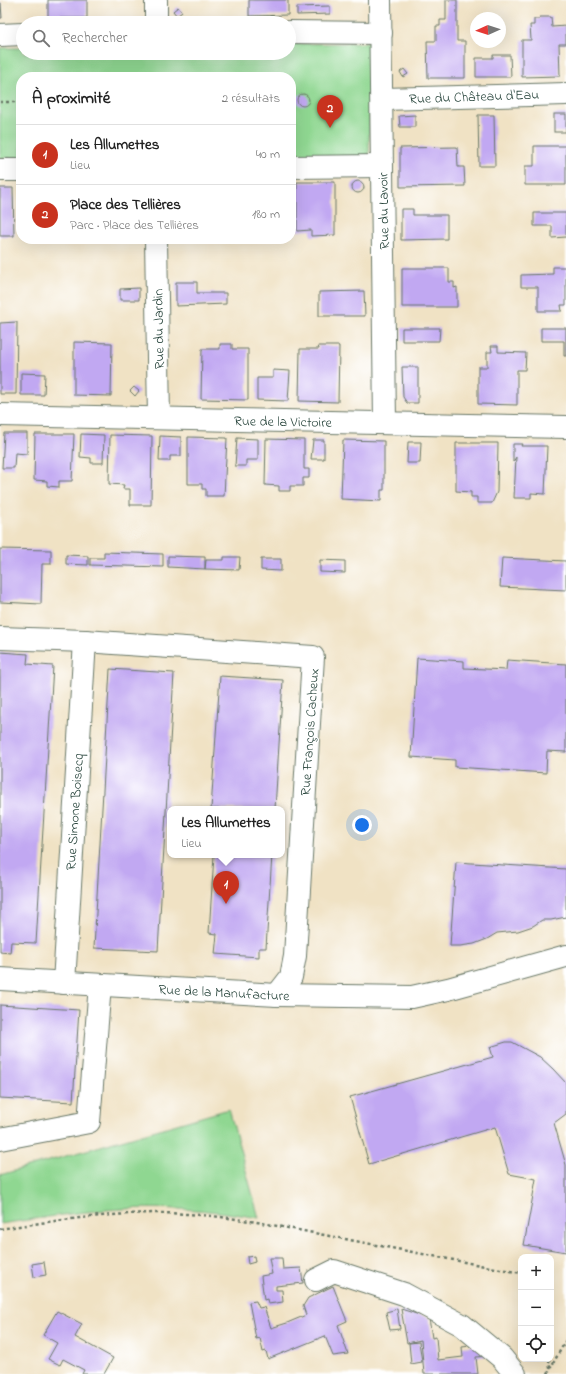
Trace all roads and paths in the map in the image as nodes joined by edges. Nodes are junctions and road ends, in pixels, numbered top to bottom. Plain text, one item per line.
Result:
1 (156, 0) edge
2 (380, 0) edge
3 (156, 16) edge
4 (296, 32) edge
5 (381, 33) junction
6 (16, 34) edge
7 (0, 35) edge
8 (566, 94) edge
9 (382, 99) junction
10 (0, 102) edge
11 (16, 102) edge
12 (382, 166) junction
13 (296, 167) edge
14 (0, 170) edge
15 (16, 170) edge
16 (156, 244) edge
17 (0, 415) edge
18 (159, 418) junction
19 (385, 423) junction
20 (566, 427) edge
21 (0, 638) edge
22 (85, 641) junction
23 (566, 956) edge
24 (0, 979) edge
25 (64, 983) junction
26 (100, 985) junction
27 (277, 995) junction
28 (0, 1139) edge
29 (0, 1229) edge
30 (518, 1272) edge
31 (316, 1280) dead end
32 (566, 1340) edge
33 (549, 1362) edge
34 (550, 1369) junction
35 (515, 1374) edge
36 (548, 1374) edge

1 - 3 street
2 - 5 street, Rue du Lavoir
4 - 5 street
5 - 9 street, Rue du Lavoir
6 - 7 street
8 - 9 street, Rue du Château d'Eau
9 - 12 street, Rue du Lavoir
10 - 11 path
12 - 13 street
12 - 19 street, Rue du Lavoir
14 - 15 street
16 - 18 street, Rue du Jardin
17 - 18 street, Rue de la Victoire
18 - 19 street, Rue de la Victoire
19 - 20 street, Rue de la Victoire
21 - 22 street, Rue François Cacheux
22 - 25 street, Rue Simone Boisecq
22 - 27 street, Rue François Cacheux
23 - 27 street, Rue de la Manufacture
24 - 25 street, Rue de la Manufacture
25 - 26 street, Rue de la Manufacture
26 - 27 street, Rue de la Manufacture
26 - 28 street
29 - 30 path
31 - 35 street
32 - 34 path
33 - 34 path
34 - 36 path

